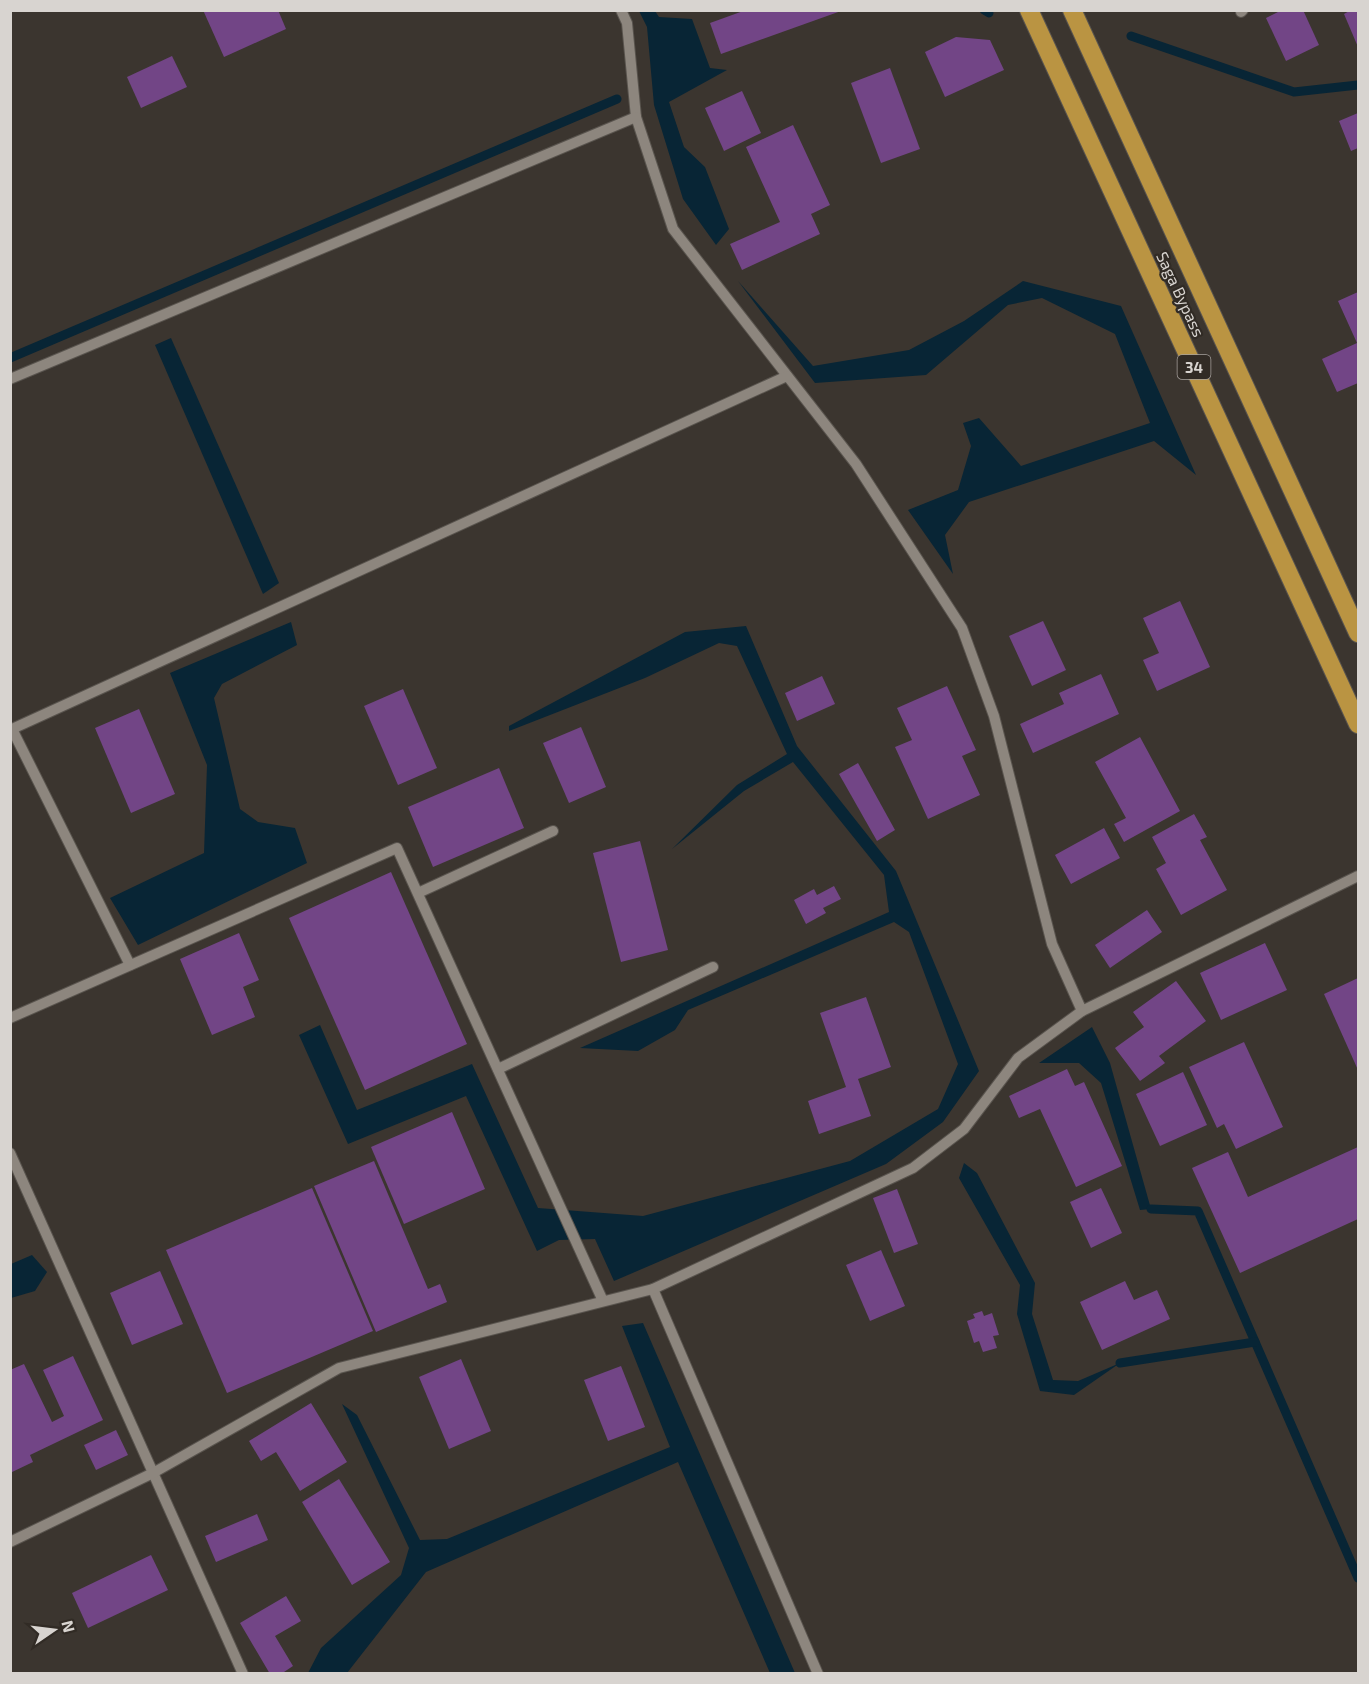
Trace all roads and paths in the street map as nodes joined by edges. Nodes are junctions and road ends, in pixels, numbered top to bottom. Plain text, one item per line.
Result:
1 (621, 10) edge
2 (1029, 10) edge
3 (1072, 10) edge
4 (636, 117) junction
5 (788, 376) junction
6 (10, 379) edge
7 (1359, 633) edge
8 (1359, 724) edge
9 (553, 831) dead end
10 (1359, 876) edge
11 (418, 893) junction
12 (130, 965) junction
13 (713, 967) dead end
14 (1082, 1011) junction
15 (10, 1018) edge
16 (498, 1069) junction
17 (10, 1153) edge
18 (653, 1289) junction
19 (603, 1301) junction
20 (153, 1473) junction
21 (10, 1542) edge
22 (243, 1674) edge
23 (818, 1674) edge

1 - 4 street
2 - 8 highway, Saga Bypass / 34
3 - 7 highway, Saga Bypass / 34
4 - 5 street
4 - 6 street
5 - 12 street
5 - 14 street
9 - 11 street
10 - 14 street
11 - 12 street
11 - 16 street
12 - 15 street
13 - 16 street
14 - 18 street
16 - 19 street
17 - 20 street
18 - 19 street
18 - 23 street
19 - 20 street
20 - 21 street
20 - 22 street

